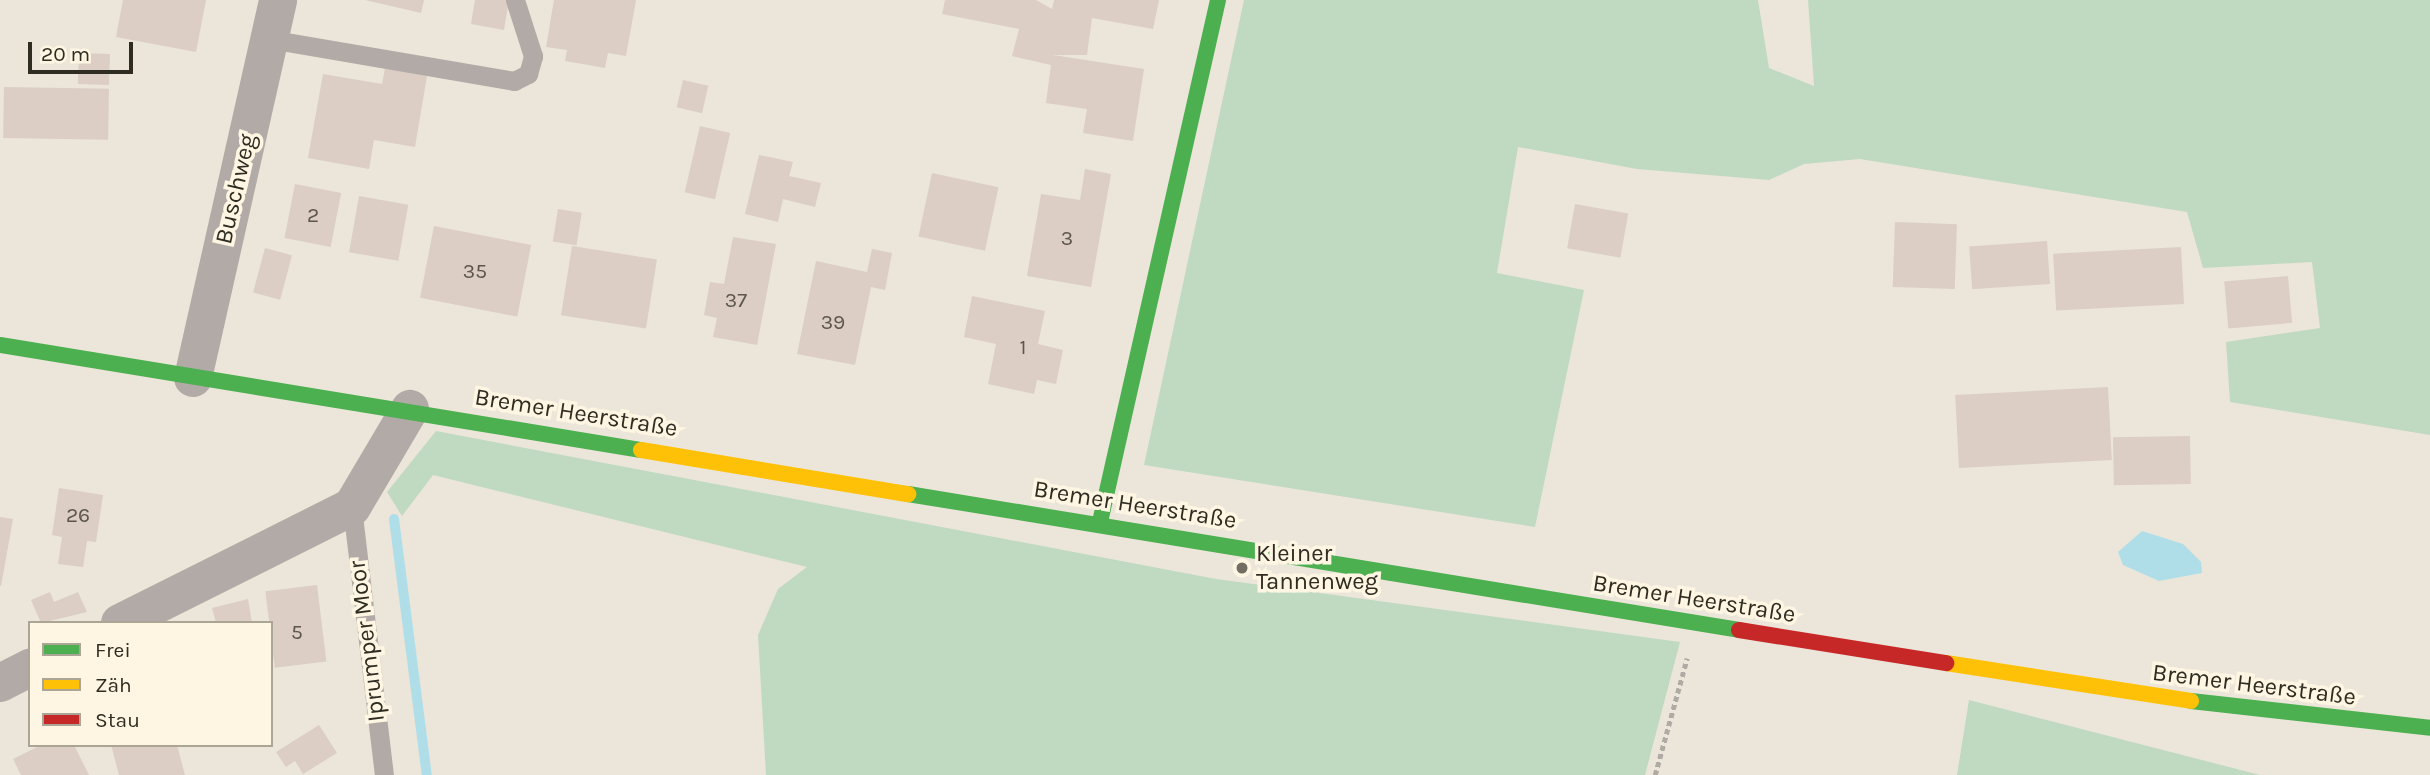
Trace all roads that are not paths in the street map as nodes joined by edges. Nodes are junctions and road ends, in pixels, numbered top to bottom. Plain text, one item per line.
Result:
1 (278, 0) edge
2 (515, 0) edge
3 (1218, 0) edge
4 (269, 39) junction
5 (0, 345) edge
6 (193, 378) junction
7 (410, 409) junction
8 (352, 507) junction
9 (1100, 522) junction
10 (124, 621) edge
11 (28, 669) edge
12 (0, 683) edge
13 (2430, 728) edge
14 (384, 775) edge

1 - 4 street, Buschweg
2 - 4 lane
3 - 9 main road
4 - 6 street, Buschweg
5 - 6 main road, Bremer Heerstraße
6 - 7 main road, Bremer Heerstraße
7 - 8 street
7 - 9 main road, Bremer Heerstraße
8 - 10 street
8 - 14 lane, Iprumper Moor
9 - 13 main road, Bremer Heerstraße
11 - 12 street

